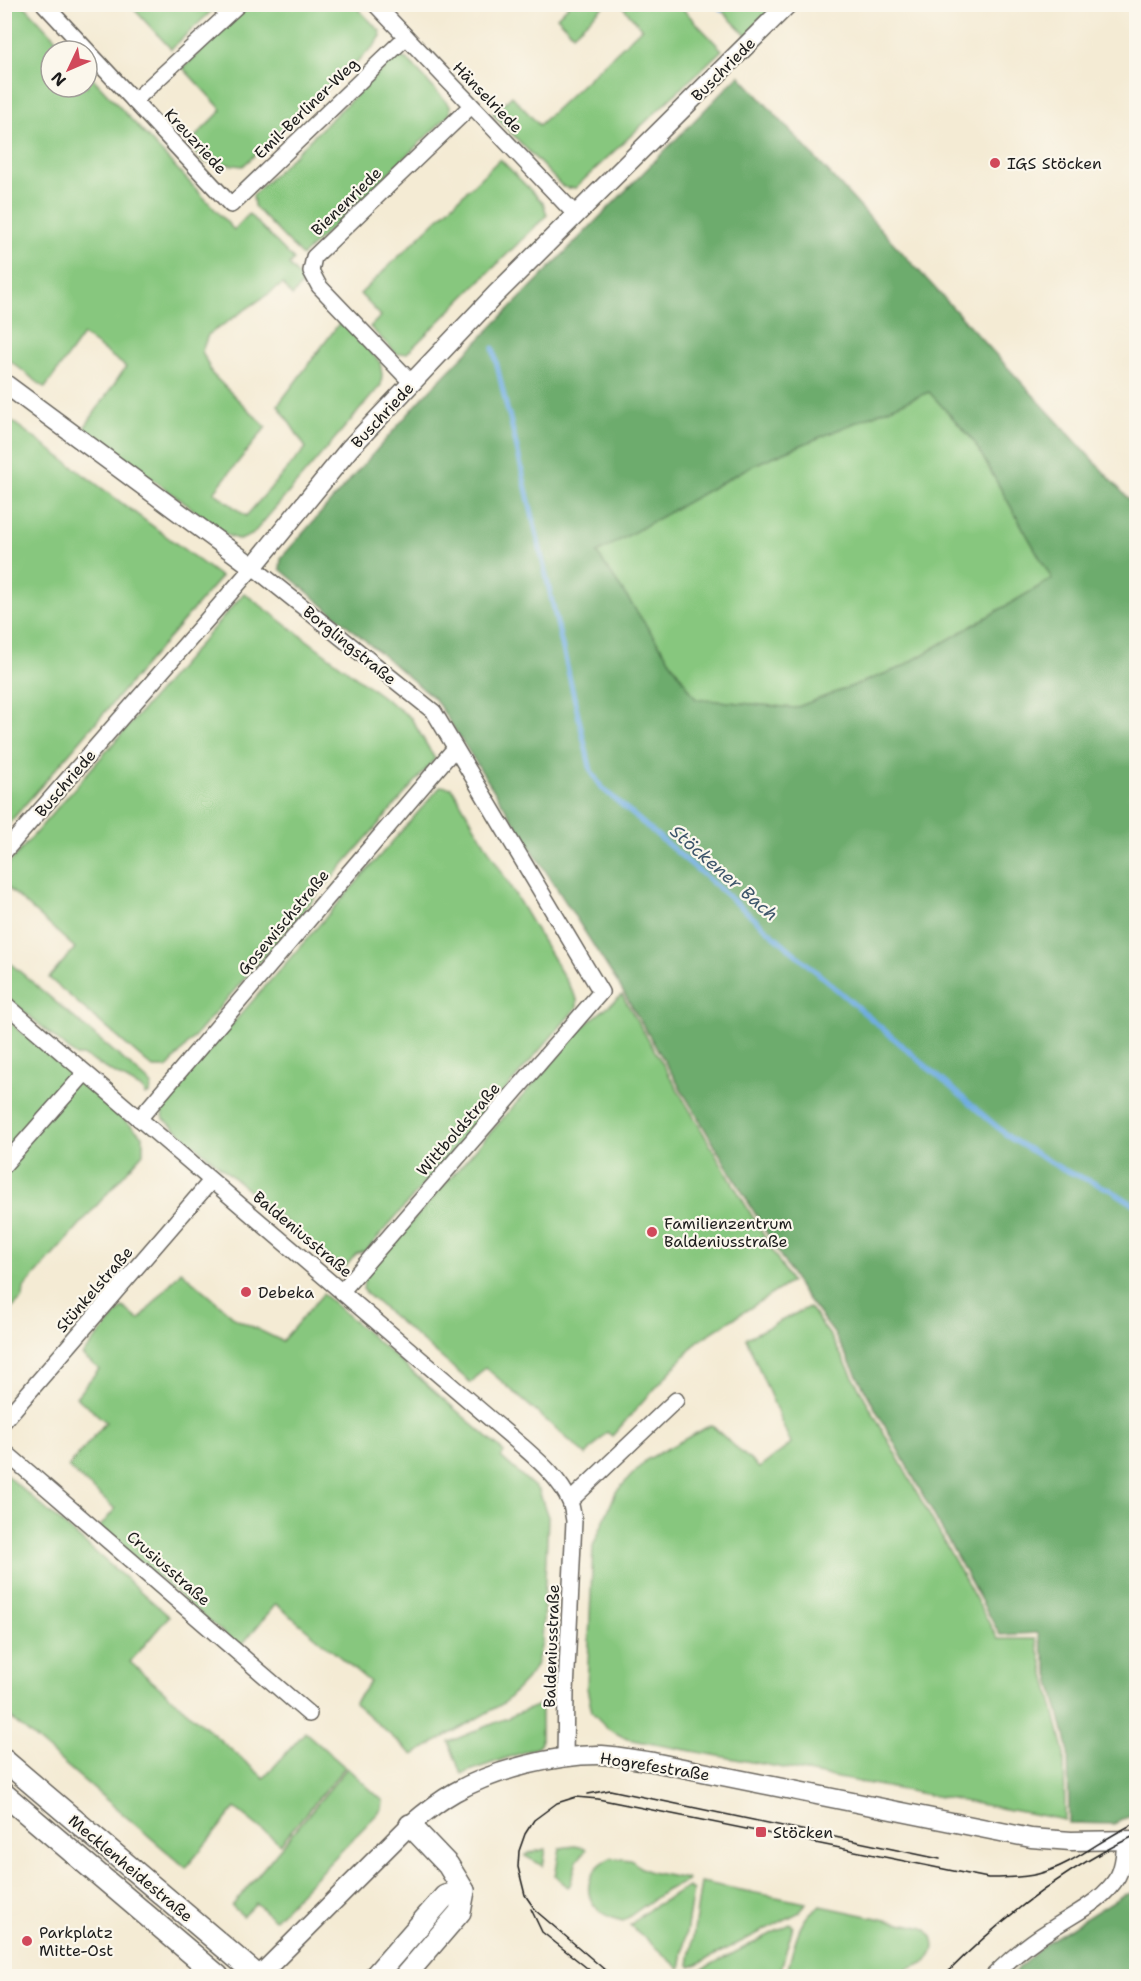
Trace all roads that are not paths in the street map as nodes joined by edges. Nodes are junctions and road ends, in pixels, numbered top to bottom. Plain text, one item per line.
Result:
1 (44, 4) edge
2 (238, 4) edge
3 (375, 4) edge
4 (788, 4) edge
5 (406, 37) junction
6 (134, 102) junction
7 (471, 106) junction
8 (231, 205) joint
9 (576, 215) junction
10 (4, 383) edge
11 (412, 383) junction
12 (253, 567) junction
13 (454, 748) junction
14 (4, 852) edge
15 (601, 992) joint
16 (4, 1003) edge
17 (85, 1073) junction
18 (139, 1119) junction
19 (4, 1165) edge
20 (211, 1181) junction
21 (342, 1291) junction
22 (676, 1400) dead end
23 (4, 1420) edge
24 (4, 1451) edge
25 (570, 1501) junction
26 (309, 1714) dead end
27 (566, 1757) junction
28 (4, 1760) edge
29 (4, 1794) edge
30 (410, 1825) junction
31 (1131, 1840) edge
32 (464, 1891) junction
33 (218, 1977) edge
34 (259, 1977) edge
35 (375, 1977) edge
36 (405, 1977) edge
37 (993, 1977) edge

1 - 6 street, Kreuzriede
2 - 6 street
3 - 5 street, Hänselriede
4 - 9 street, Buschriede
5 - 7 street, Hänselriede
5 - 8 street, Emil-Berliner-Weg
6 - 8 street, Kreuzriede
7 - 9 street, Hänselriede
7 - 11 street, Bienenriede
9 - 11 street, Buschriede
10 - 12 street, Borglingstraße
11 - 12 street, Buschriede
12 - 13 street, Borglingstraße
12 - 14 street, Buschriede
13 - 15 street, Borglingstraße
13 - 18 street, Gosewischstraße
15 - 21 street, Wittboldstraße
16 - 17 street, Baldeniusstraße
17 - 18 street, Baldeniusstraße
17 - 19 street
18 - 20 street, Baldeniusstraße
20 - 21 street, Baldeniusstraße
20 - 23 street, Stünkelstraße
21 - 25 street, Baldeniusstraße
22 - 25 street
24 - 26 street, Crusiusstraße
25 - 27 street, Baldeniusstraße
27 - 30 street, Hogrefestraße
27 - 31 street, Hogrefestraße
28 - 34 main road, Mecklenheidestraße
29 - 33 main road, Mecklenheidestraße
30 - 32 main road
30 - 34 street, Hogrefestraße
31 - 37 street, Hogrefestraße
32 - 35 main road
32 - 36 main road

